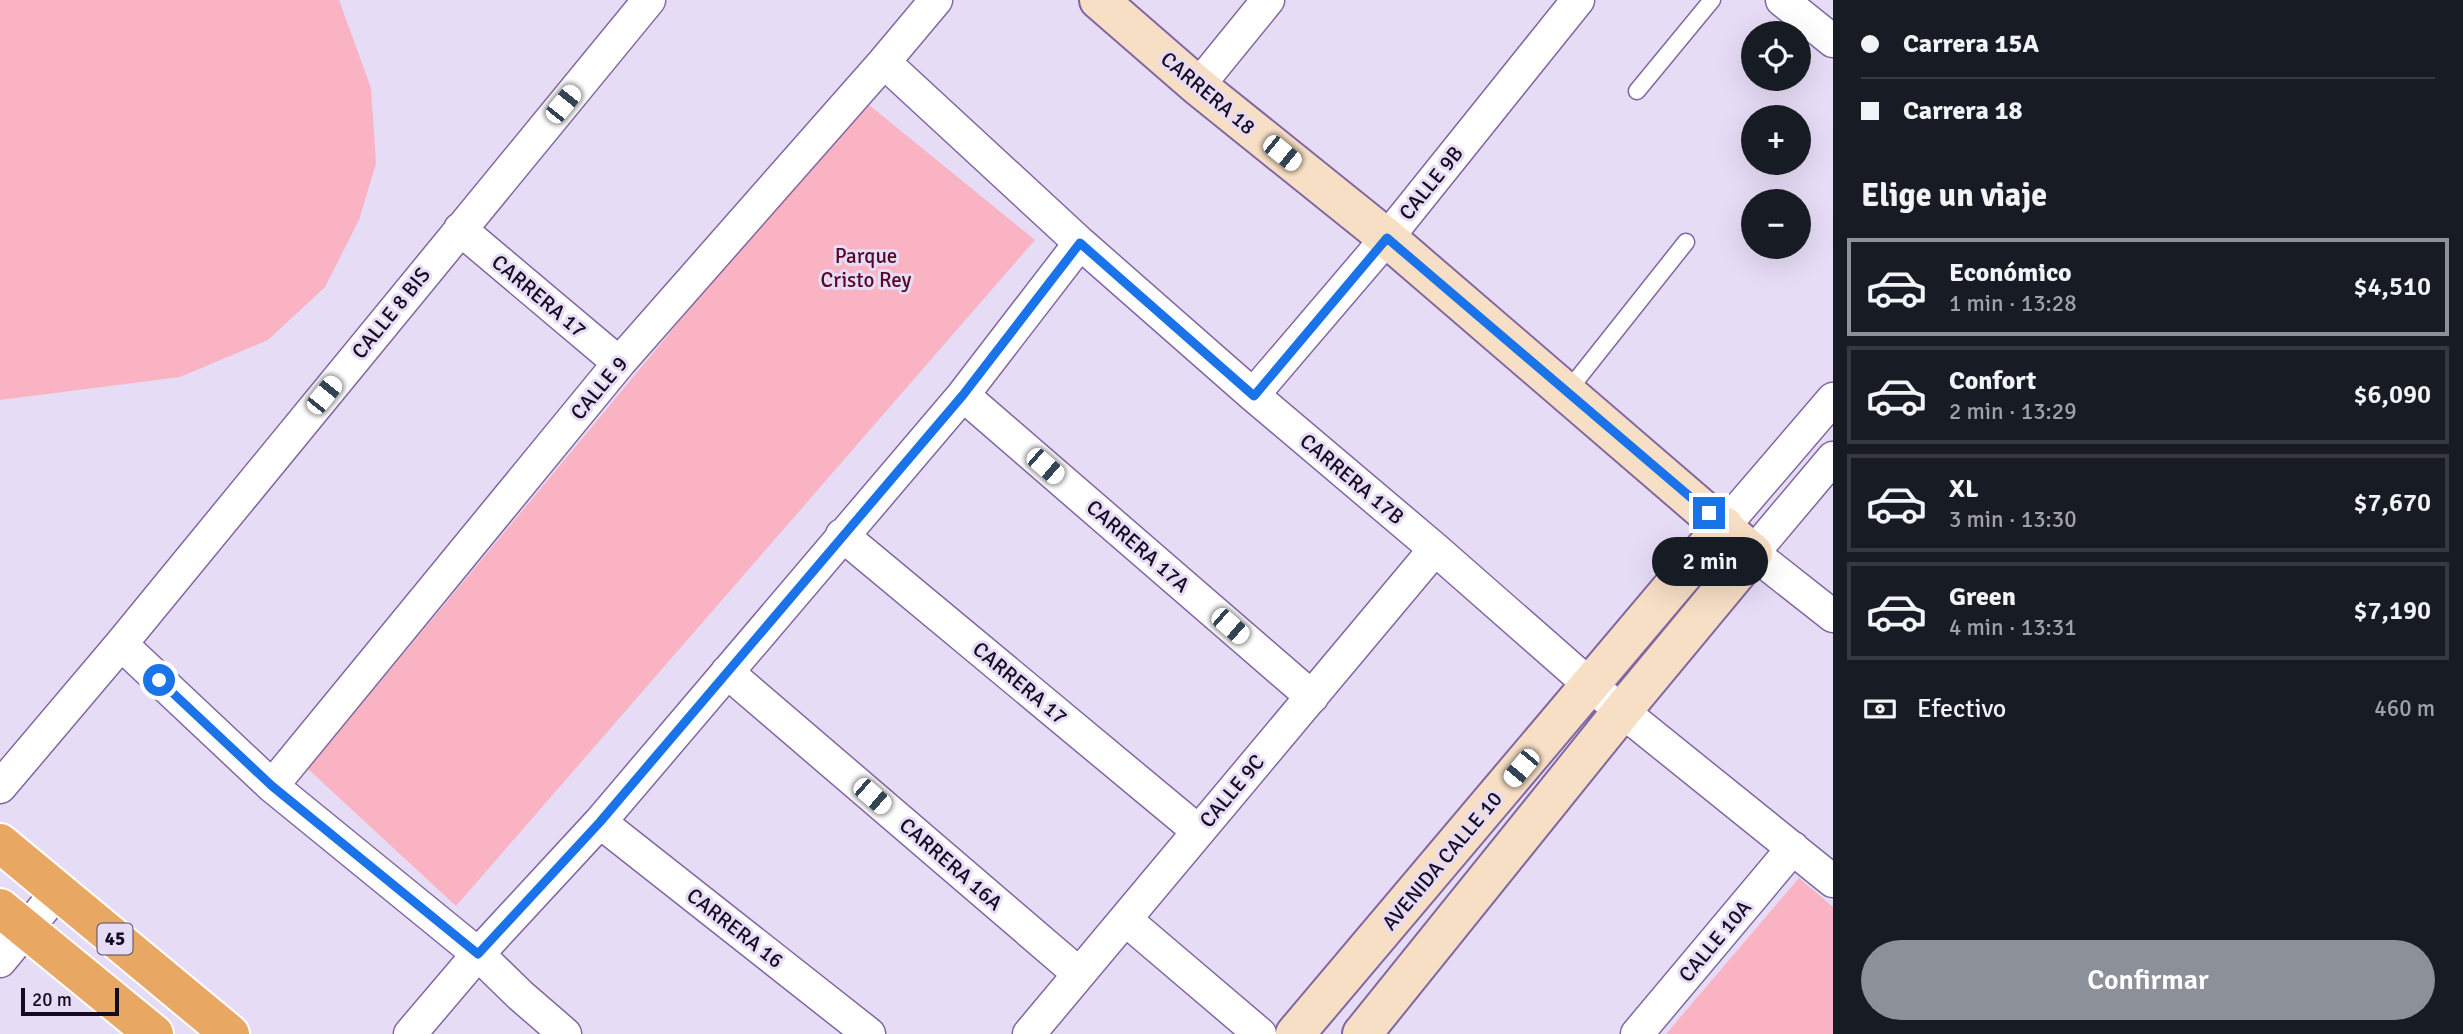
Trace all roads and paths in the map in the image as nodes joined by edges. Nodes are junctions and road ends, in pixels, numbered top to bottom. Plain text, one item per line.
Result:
1 (649, 0) edge
2 (936, 0) edge
3 (1099, 0) edge
4 (1268, 0) edge
5 (1578, 0) edge
6 (1712, 0) edge
7 (1782, 0) edge
8 (1833, 41) edge
9 (884, 62) junction
10 (1198, 86) junction
11 (1637, 92) dead end
12 (460, 229) junction
13 (1387, 238) junction
14 (1686, 242) dead end
15 (1080, 243) junction
16 (619, 363) junction
17 (1567, 392) junction
18 (963, 395) junction
19 (1254, 396) junction
20 (1833, 399) edge
21 (1833, 458) edge
22 (1724, 526) junction
23 (842, 535) junction
24 (1435, 549) junction
25 (1753, 553) junction
26 (1833, 616) edge
27 (121, 644) junction
28 (727, 672) junction
29 (1591, 686) junction
30 (1312, 697) junction
31 (1622, 711) junction
32 (272, 786) junction
33 (0, 787) edge
34 (600, 822) junction
35 (1198, 831) junction
36 (0, 843) edge
37 (1793, 848) junction
38 (1833, 881) edge
39 (58, 891) junction
40 (13, 918) edge
41 (1126, 920) junction
42 (478, 954) junction
43 (0, 961) edge
44 (1078, 974) junction
45 (154, 1034) edge
46 (230, 1034) edge
47 (410, 1034) edge
48 (565, 1034) edge
49 (869, 1034) edge
50 (1029, 1034) edge
51 (1261, 1034) edge
52 (1295, 1034) edge
53 (1362, 1034) edge
54 (1637, 1034) edge

1 - 12 street, CALLE 8 BIS
2 - 9 street, CALLE 9
3 - 10 main road, CARRERA 18
4 - 10 street
5 - 13 street, CALLE 9B
6 - 11 lane
7 - 8 street
9 - 15 street, CARRERA 17B
9 - 16 street, CALLE 9
10 - 13 main road, CARRERA 18
12 - 16 street, CARRERA 17
12 - 27 street, CALLE 8 BIS
13 - 17 main road, CARRERA 18
13 - 19 street, CALLE 9B
14 - 17 lane
15 - 18 street
15 - 19 street, CARRERA 17B
16 - 32 street, CALLE 9
17 - 22 main road, CARRERA 18
18 - 23 street
18 - 30 street, CARRERA 17A
19 - 24 street, CARRERA 17B
20 - 22 street, AVENIDA CALLE 10
21 - 25 street
22 - 25 main road, CARRERA 18
22 - 29 main road, AVENIDA CALLE 10
23 - 28 street
23 - 35 street, CARRERA 17
24 - 29 street, CARRERA 17B
24 - 30 street, CALLE 9C
25 - 26 street, CARRERA 18
25 - 31 main road
27 - 32 street
27 - 33 street, CALLE 8 BIS
28 - 34 street
28 - 44 street, CARRERA 16A
29 - 31 street, CARRERA 17B
29 - 52 main road, AVENIDA CALLE 10
30 - 35 street, CALLE 9C
31 - 37 street, CARRERA 17B
31 - 53 main road
32 - 42 street
34 - 42 street
34 - 49 street, CARRERA 16
35 - 41 street, CALLE 9C
36 - 39 highway, 45
37 - 38 street, CARRERA 17B
37 - 54 street, CALLE 10A
39 - 40 street
39 - 46 highway, 45
40 - 43 street
40 - 45 highway, 45
41 - 44 street, CALLE 9C
41 - 51 street
42 - 47 street
42 - 48 street
44 - 50 street, CALLE 9C

